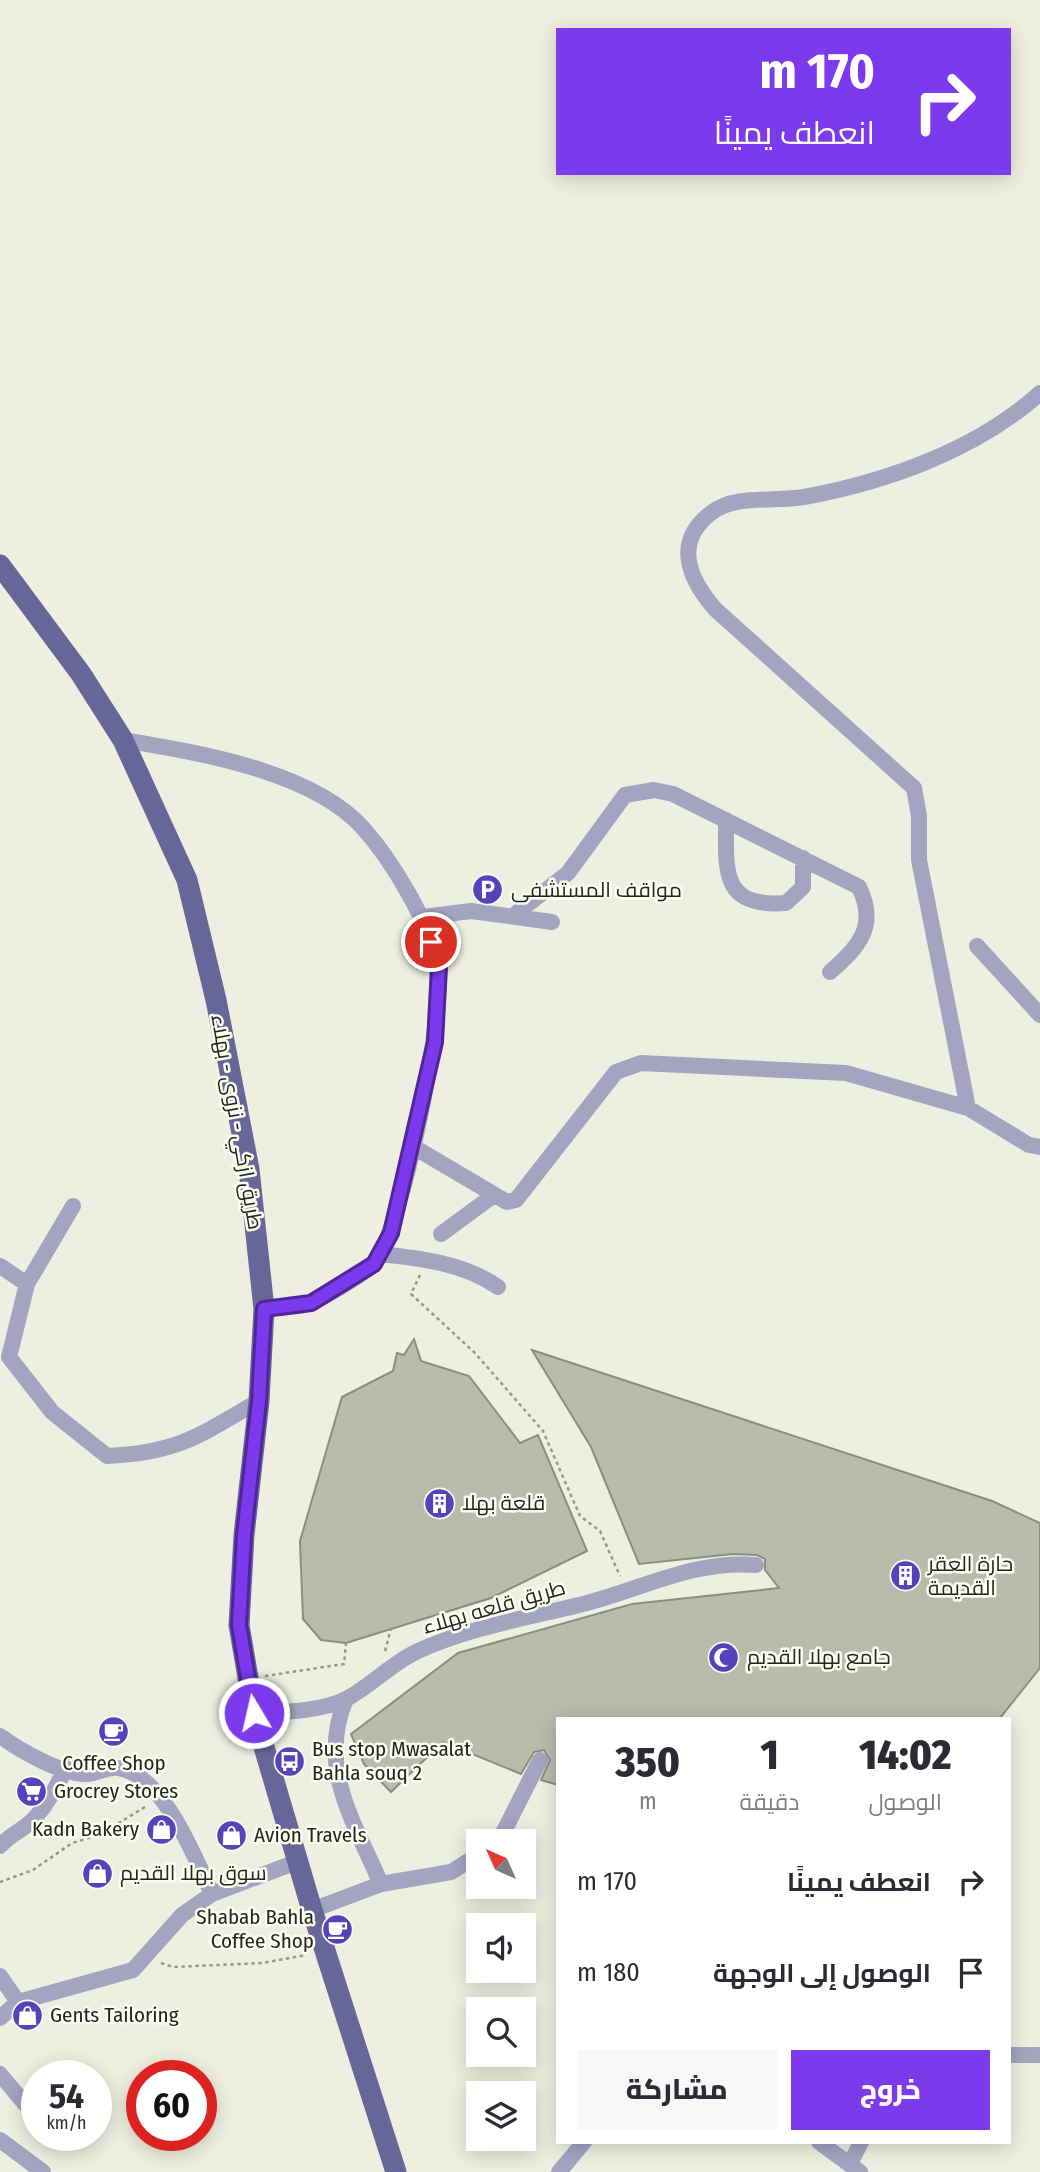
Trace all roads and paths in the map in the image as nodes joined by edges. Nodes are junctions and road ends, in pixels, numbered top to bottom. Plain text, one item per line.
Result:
1 (1040, 393) edge
2 (0, 565) edge
3 (123, 740) junction
4 (726, 820) junction
5 (803, 858) junction
6 (514, 915) junction
7 (423, 917) junction
8 (552, 922) dead end
9 (977, 946) dead end
10 (830, 972) dead end
11 (1040, 1015) edge
12 (968, 1108) junction
13 (412, 1146) junction
14 (1040, 1147) edge
15 (494, 1195) junction
16 (73, 1206) dead end
17 (441, 1234) dead end
18 (379, 1254) junction
19 (428, 1260) junction
20 (0, 1266) edge
21 (27, 1284) junction
22 (498, 1287) dead end
23 (264, 1309) junction
24 (9, 1357) junction
25 (0, 1371) edge
26 (259, 1401) junction
27 (756, 1565) dead end
28 (625, 1592) junction
29 (345, 1643) dead end
30 (248, 1679) junction
31 (346, 1699) junction
32 (254, 1713) junction
33 (0, 1737) edge
34 (540, 1760) dead end
35 (66, 1768) junction
36 (159, 1797) junction
37 (505, 1829) edge
38 (0, 1846) edge
39 (299, 1861) junction
40 (466, 1863) edge
41 (0, 1882) edge
42 (381, 1884) junction
43 (212, 1894) junction
44 (312, 1910) junction
45 (325, 1952) junction
46 (144, 1957) junction
47 (0, 1976) edge
48 (18, 2002) junction
49 (0, 2018) edge
50 (1011, 2055) edge
51 (1040, 2055) edge
52 (0, 2074) edge
53 (21, 2099) edge
54 (0, 2140) edge
55 (582, 2144) edge
56 (822, 2144) edge
57 (861, 2144) edge
58 (855, 2168) edge
59 (43, 2172) edge
60 (396, 2172) edge
61 (559, 2172) edge

1 - 12 street
2 - 3 main road, طريق ازكي - نزوى - بهلاء
3 - 7 street
3 - 23 main road, طريق ازكي - نزوى - بهلاء
4 - 5 street
4 - 5 street
4 - 6 street
5 - 10 street
6 - 7 street
6 - 8 street
7 - 13 street
9 - 11 street
12 - 14 street
12 - 15 street
13 - 15 street
13 - 18 street
15 - 17 street
16 - 21 street
18 - 19 street
18 - 23 street
19 - 22 street
19 - 28 path
20 - 21 street
21 - 24 street
23 - 26 main road, طريق ازكي - نزوى - بهلاء
24 - 25 street
24 - 26 street
26 - 30 main road, طريق ازكي - نزوى - بهلاء
27 - 28 street, طريق قلعه بهلاء
28 - 31 street, طريق قلعه بهلاء
29 - 30 path
30 - 32 main road, طريق ازكي - نزوى - بهلاء
31 - 32 street, طريق قلعه بهلاء
31 - 42 street
32 - 39 main road, طريق ازكي - نزوى - بهلاء
33 - 35 street
34 - 37 street
35 - 36 street
35 - 38 street
36 - 41 path
36 - 43 street
39 - 43 street
39 - 44 main road, طريق ازكي - نزوى - بهلاء
40 - 42 street
42 - 44 street
43 - 46 street
44 - 45 main road, طريق ازكي - نزوى - بهلاء
45 - 46 path
45 - 60 main road, طريق ازكي - نزوى - بهلاء
46 - 48 street
47 - 48 street
48 - 49 street
50 - 51 street
52 - 53 street
54 - 59 street
55 - 61 street
56 - 58 street
57 - 58 street

